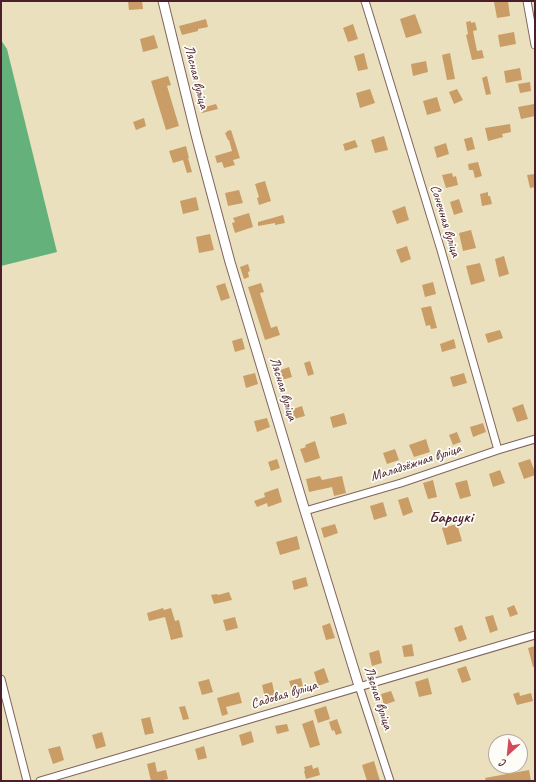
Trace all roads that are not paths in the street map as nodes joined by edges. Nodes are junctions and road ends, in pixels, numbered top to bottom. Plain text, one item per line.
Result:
1 (162, 1) edge
2 (365, 1) edge
3 (527, 1) edge
4 (535, 45) edge
5 (535, 439) edge
6 (498, 450) junction
7 (305, 511) junction
8 (535, 635) edge
9 (1, 679) edge
10 (360, 686) junction
11 (27, 781) edge
12 (40, 781) edge
13 (390, 781) edge

1 - 7 street, Лясная вуліца
2 - 6 street, Сонечная вуліца
3 - 4 street
5 - 6 street, Маладзёжная вуліца
6 - 7 street, Маладзёжная вуліца
7 - 10 street, Лясная вуліца
8 - 10 street, Садовая вуліца
9 - 11 street
10 - 12 street, Садовая вуліца
10 - 13 street, Лясная вуліца

